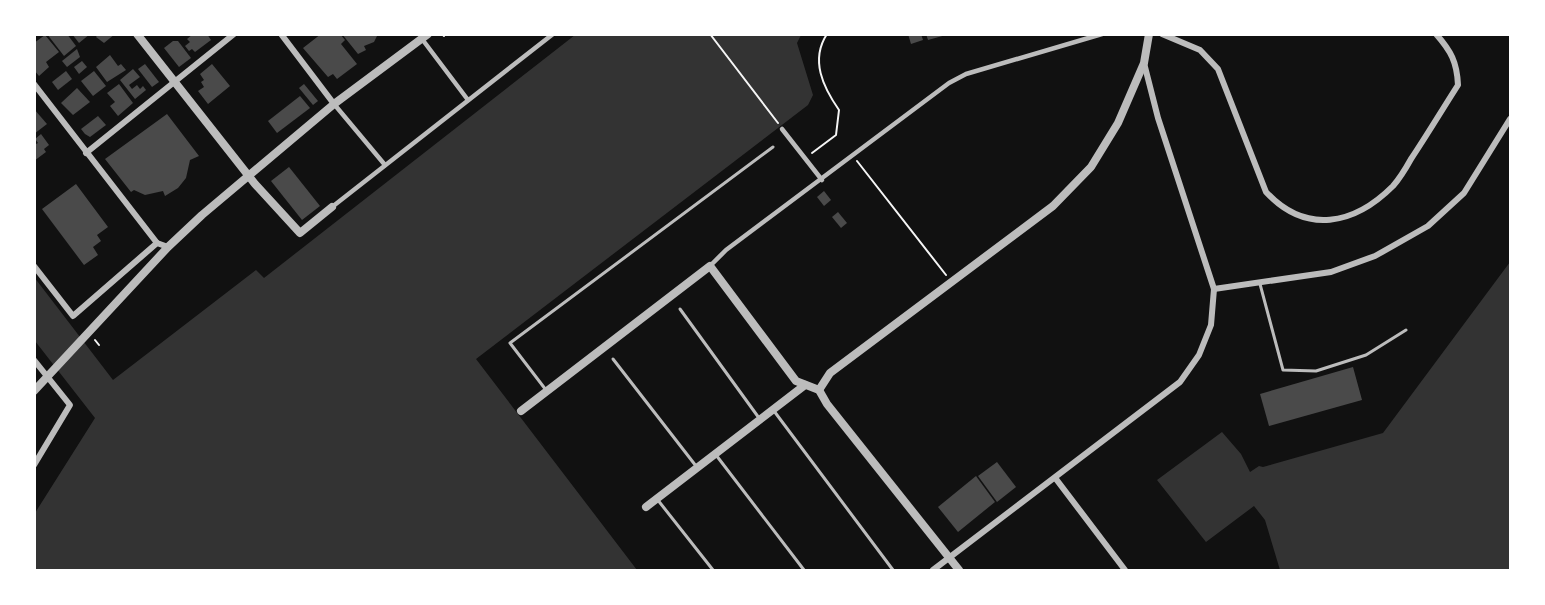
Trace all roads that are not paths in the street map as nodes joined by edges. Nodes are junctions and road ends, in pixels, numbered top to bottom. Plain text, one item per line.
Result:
1 (136, 34) edge
2 (234, 34) edge
3 (281, 34) edge
4 (553, 34) edge
5 (1102, 34) edge
6 (1149, 34) edge
7 (1162, 34) edge
8 (1436, 34) edge
9 (423, 36) edge
10 (1144, 63) junction
11 (174, 83) junction
12 (34, 84) edge
13 (468, 100) junction
14 (334, 104) junction
15 (1510, 119) edge
16 (783, 129) road end
17 (772, 147) dead end
18 (86, 153) junction
19 (385, 165) junction
20 (248, 175) junction
21 (822, 180) junction
22 (332, 207) joint
23 (157, 243) junction
24 (168, 247) junction
25 (34, 266) edge
26 (710, 266) junction
27 (1260, 284) junction
28 (1214, 289) junction
29 (680, 309) dead end
30 (1406, 330) dead end
31 (613, 359) dead end
32 (34, 360) edge
33 (805, 385) junction
34 (819, 390) junction
35 (34, 391) edge
36 (547, 391) junction
37 (773, 410) junction
38 (521, 411) dead end
39 (760, 419) junction
40 (715, 454) junction
41 (34, 465) edge
42 (697, 468) junction
43 (1056, 479) junction
44 (656, 499) junction
45 (646, 507) dead end
46 (949, 558) junction
47 (713, 570) edge
48 (804, 570) edge
49 (893, 570) edge
50 (933, 570) edge
51 (959, 570) edge
52 (1125, 570) edge

1 - 11 street
2 - 11 street
3 - 14 street
4 - 13 street
5 - 21 street
6 - 10 street
7 - 8 street
9 - 13 street
9 - 14 street
10 - 28 street
10 - 34 street
11 - 18 street
11 - 20 street
12 - 18 street
13 - 19 street
14 - 19 street
14 - 20 street
15 - 27 street
16 - 21 street
17 - 36 lane
18 - 23 street
19 - 22 street
20 - 22 street
20 - 24 street
21 - 26 street
23 - 24 street
23 - 25 street
24 - 35 street
26 - 33 street
26 - 36 street
27 - 28 street
27 - 30 lane
28 - 43 street
29 - 39 lane
31 - 42 lane
32 - 41 street
33 - 34 street
33 - 37 street
34 - 46 street
36 - 38 street
37 - 39 street
37 - 49 lane
39 - 40 street
40 - 42 street
40 - 48 lane
42 - 44 street
43 - 46 street
43 - 52 street
44 - 45 street
44 - 47 lane
46 - 50 street
46 - 51 street

